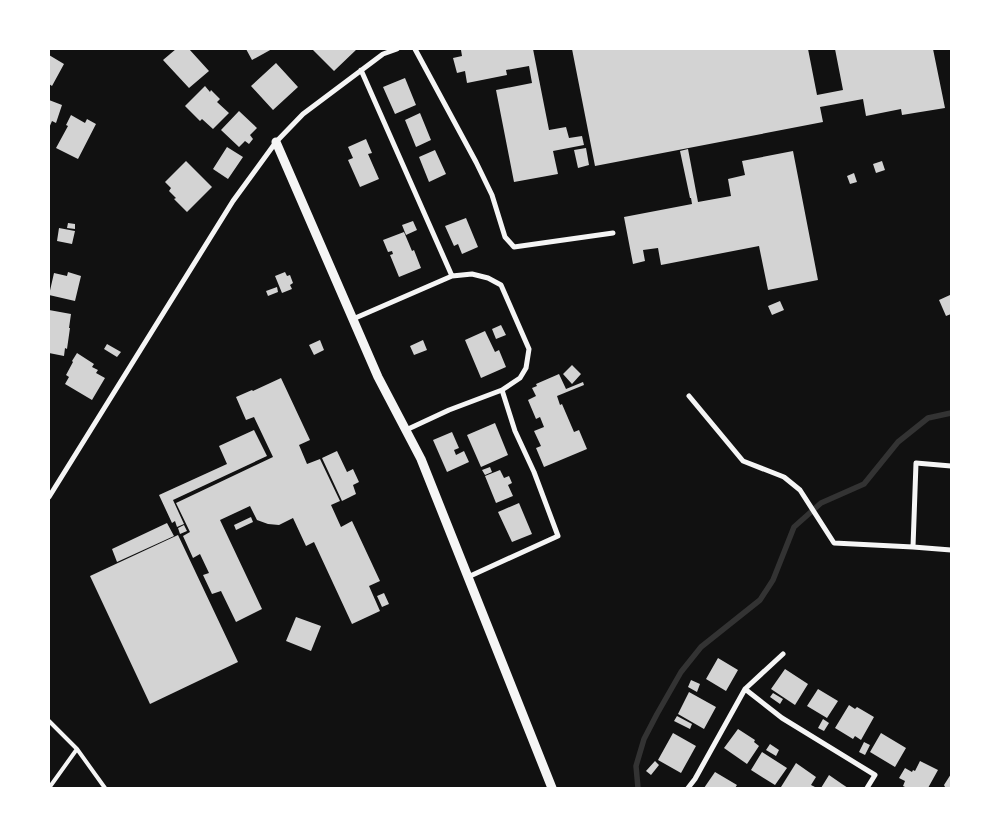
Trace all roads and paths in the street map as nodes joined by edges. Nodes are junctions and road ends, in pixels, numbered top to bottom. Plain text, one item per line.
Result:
1 (397, 49) edge
2 (414, 49) edge
3 (361, 70) junction
4 (276, 142) junction
5 (613, 233) dead end
6 (452, 276) junction
7 (353, 319) junction
8 (502, 390) junction
9 (689, 396) dead end
10 (406, 430) junction
11 (951, 466) edge
12 (49, 497) edge
13 (913, 546) junction
14 (951, 550) edge
15 (468, 577) junction
16 (783, 654) dead end
17 (745, 689) junction
18 (49, 721) edge
19 (77, 750) junction
20 (49, 788) edge
21 (105, 788) edge
22 (552, 788) edge
23 (688, 788) edge
24 (867, 788) edge

1 - 3 street
2 - 5 street
3 - 4 street
3 - 6 street
4 - 7 street
4 - 12 street
6 - 7 street
6 - 8 street
7 - 10 street
8 - 10 street
8 - 15 street
9 - 13 street
10 - 15 street
11 - 13 street
13 - 14 street
15 - 22 street
16 - 17 street
17 - 23 street
17 - 24 street
18 - 19 lane
19 - 20 lane
19 - 21 lane

